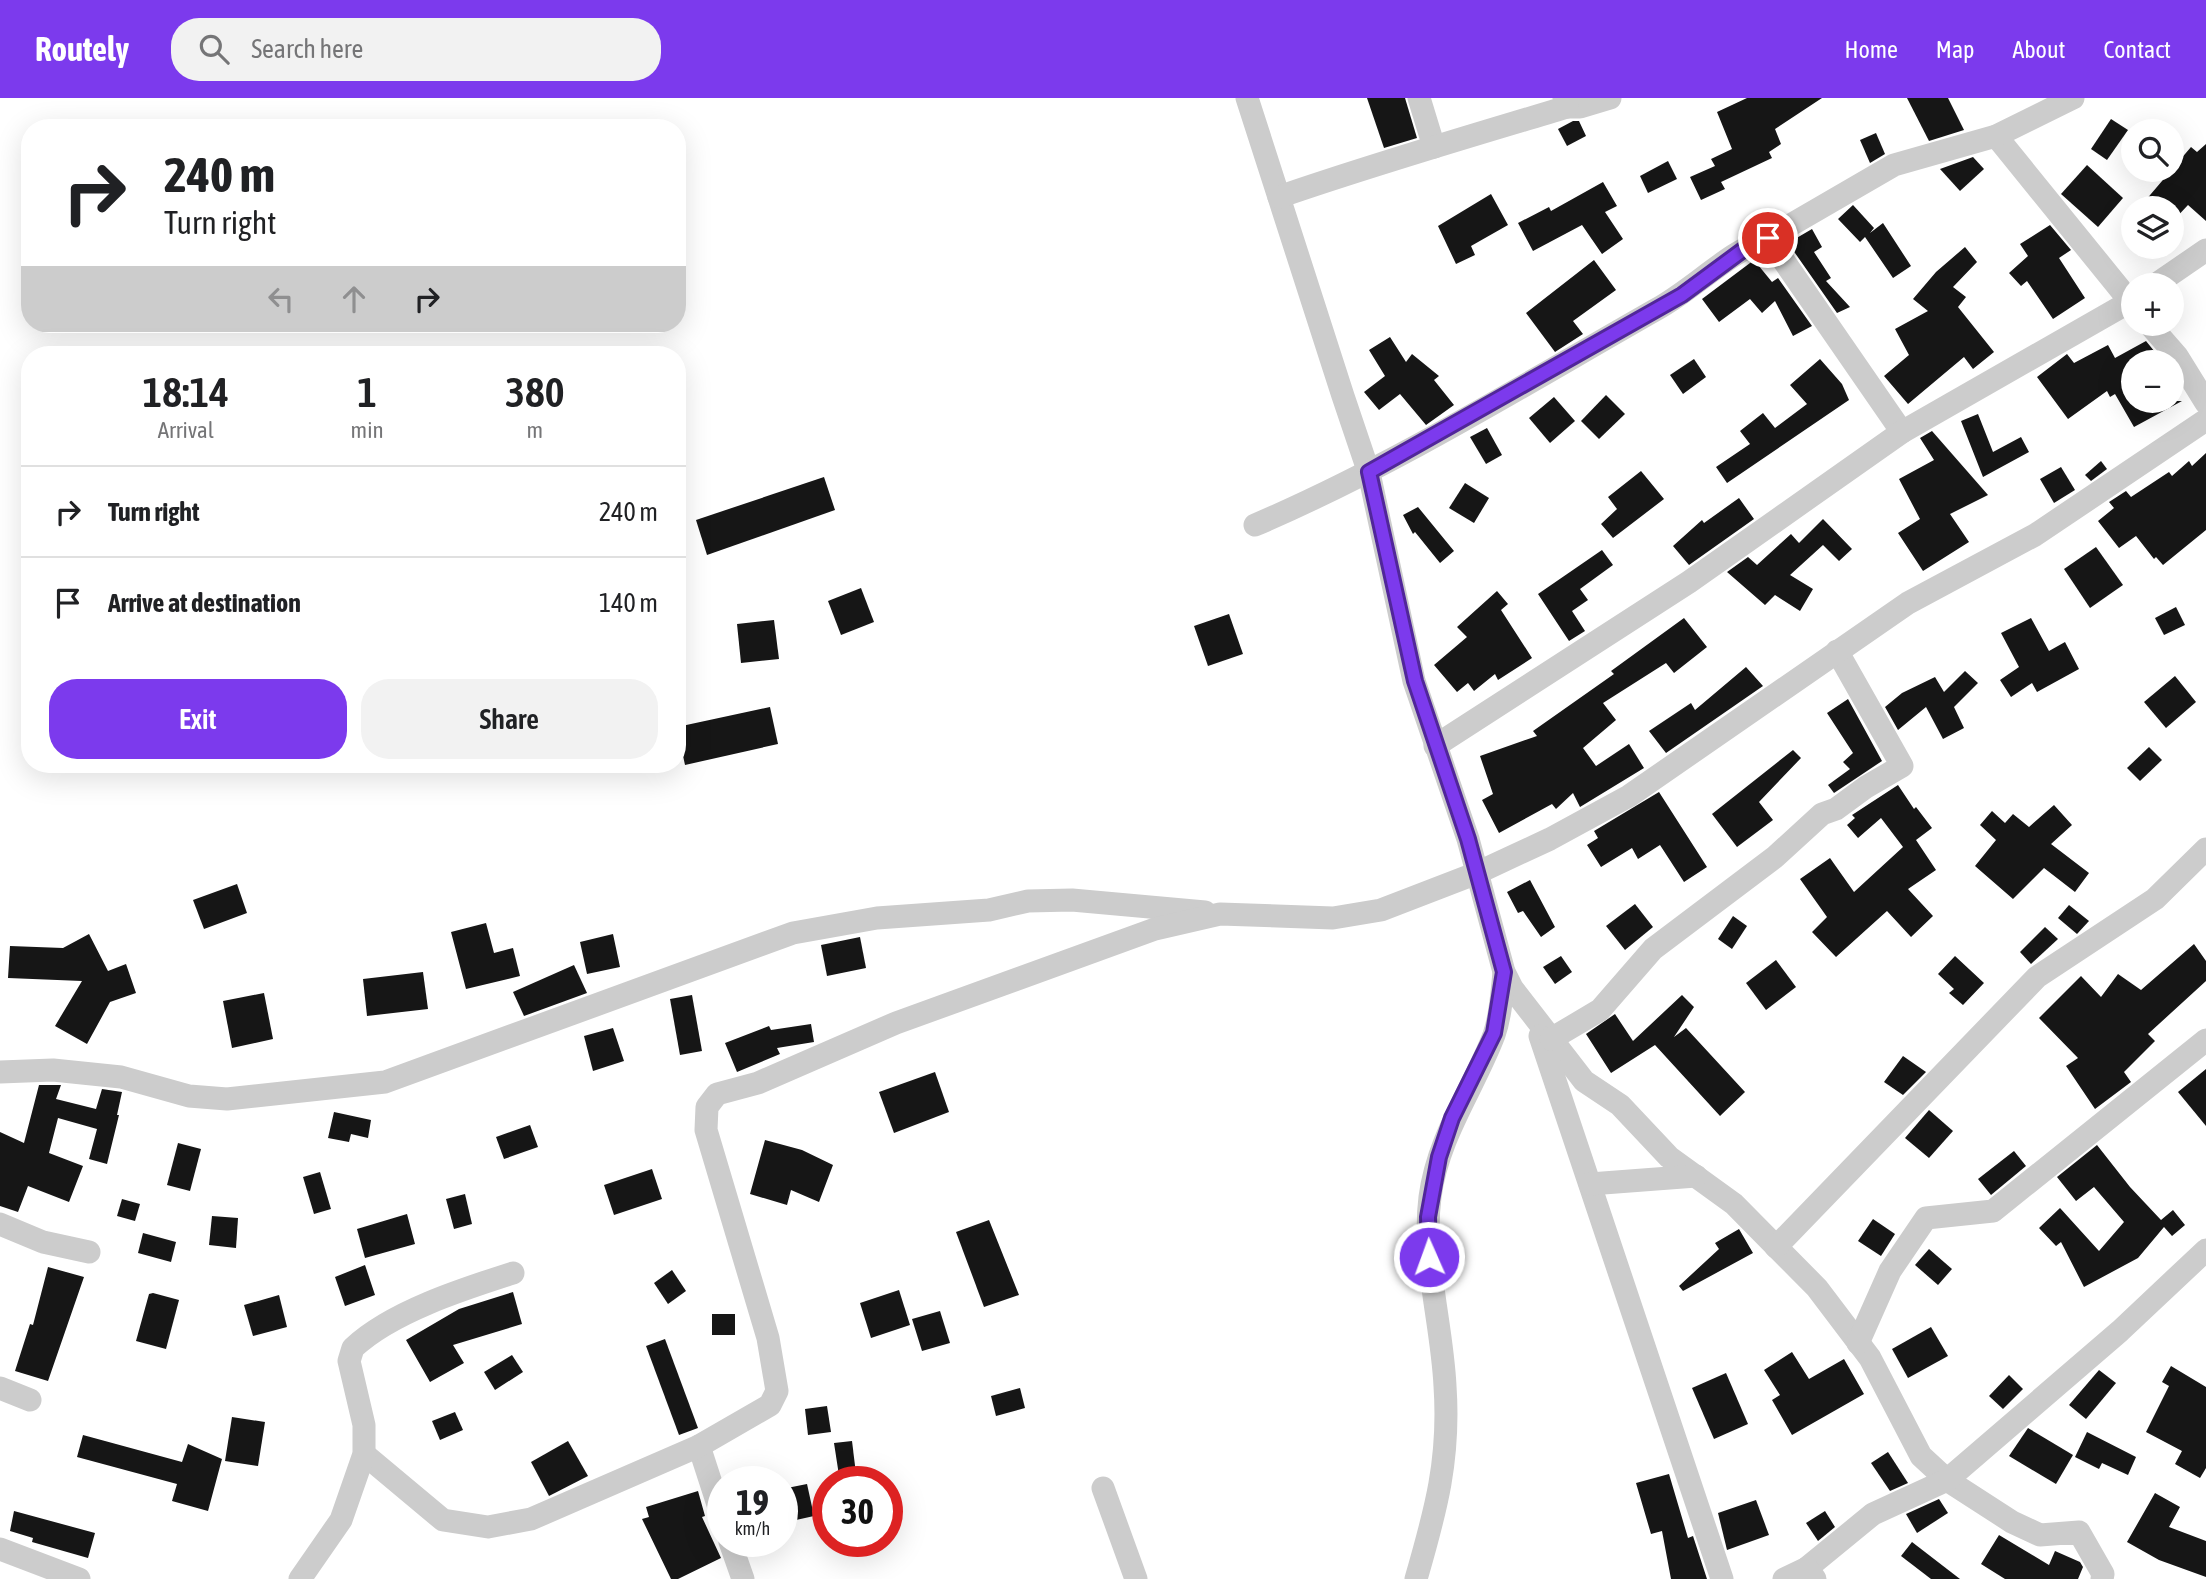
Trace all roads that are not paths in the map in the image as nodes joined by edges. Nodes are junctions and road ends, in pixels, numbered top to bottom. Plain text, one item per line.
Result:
1 (1247, 98) edge
2 (1419, 98) edge
3 (1609, 98) edge
4 (2073, 98) edge
5 (1565, 102) edge
6 (2043, 105) edge
7 (1996, 136) junction
8 (1434, 147) junction
9 (1279, 197) junction
10 (1768, 238) junction
11 (2206, 250) edge
12 (2172, 273) edge
13 (2121, 289) edge
14 (2121, 309) edge
15 (2160, 336) edge
16 (2206, 403) edge
17 (2206, 420) edge
18 (1902, 432) junction
19 (1369, 472) junction
20 (1255, 524) dead end
21 (1837, 651) junction
22 (1435, 746) junction
23 (2206, 849) edge
24 (1477, 873) junction
25 (1220, 914) junction
26 (1504, 972) junction
27 (1534, 1016) junction
28 (1551, 1039) junction
29 (2206, 1040) edge
30 (0, 1072) edge
31 (1696, 1176) junction
32 (1590, 1184) junction
33 (0, 1224) edge
34 (1776, 1247) junction
35 (2206, 1251) edge
36 (89, 1252) dead end
37 (513, 1273) dead end
38 (1858, 1343) junction
39 (0, 1388) edge
40 (30, 1401) dead end
41 (699, 1446) junction
42 (364, 1454) junction
43 (707, 1471) edge
44 (1947, 1480) junction
45 (1103, 1488) dead end
46 (0, 1549) edge
47 (735, 1557) edge
48 (1811, 1574) edge
49 (79, 1579) edge
50 (300, 1579) edge
51 (743, 1579) edge
52 (1136, 1579) edge
53 (1416, 1579) edge
54 (1722, 1579) edge
55 (1784, 1579) edge
56 (2102, 1579) edge

1 - 9 street
2 - 8 street
3 - 5 street
4 - 6 street
5 - 8 street
6 - 7 street
7 - 10 street
7 - 13 street
8 - 9 street
9 - 19 street
10 - 18 street
10 - 19 street
11 - 12 street
14 - 18 street
15 - 16 street
17 - 21 street
18 - 22 street
19 - 20 street
19 - 22 street
21 - 24 street
21 - 28 street
22 - 24 street
23 - 34 street
24 - 25 street
24 - 26 street
25 - 30 street
25 - 41 street
26 - 27 street
26 - 53 street
27 - 28 street
27 - 32 street
28 - 31 street
29 - 38 street
31 - 32 street
31 - 34 street
32 - 54 street
33 - 36 street
34 - 38 street
35 - 44 street
37 - 42 street
38 - 44 street
39 - 40 street
41 - 42 street
41 - 43 street
42 - 50 street
44 - 48 street
44 - 56 street
45 - 52 street
46 - 49 street
47 - 51 street
48 - 55 street

